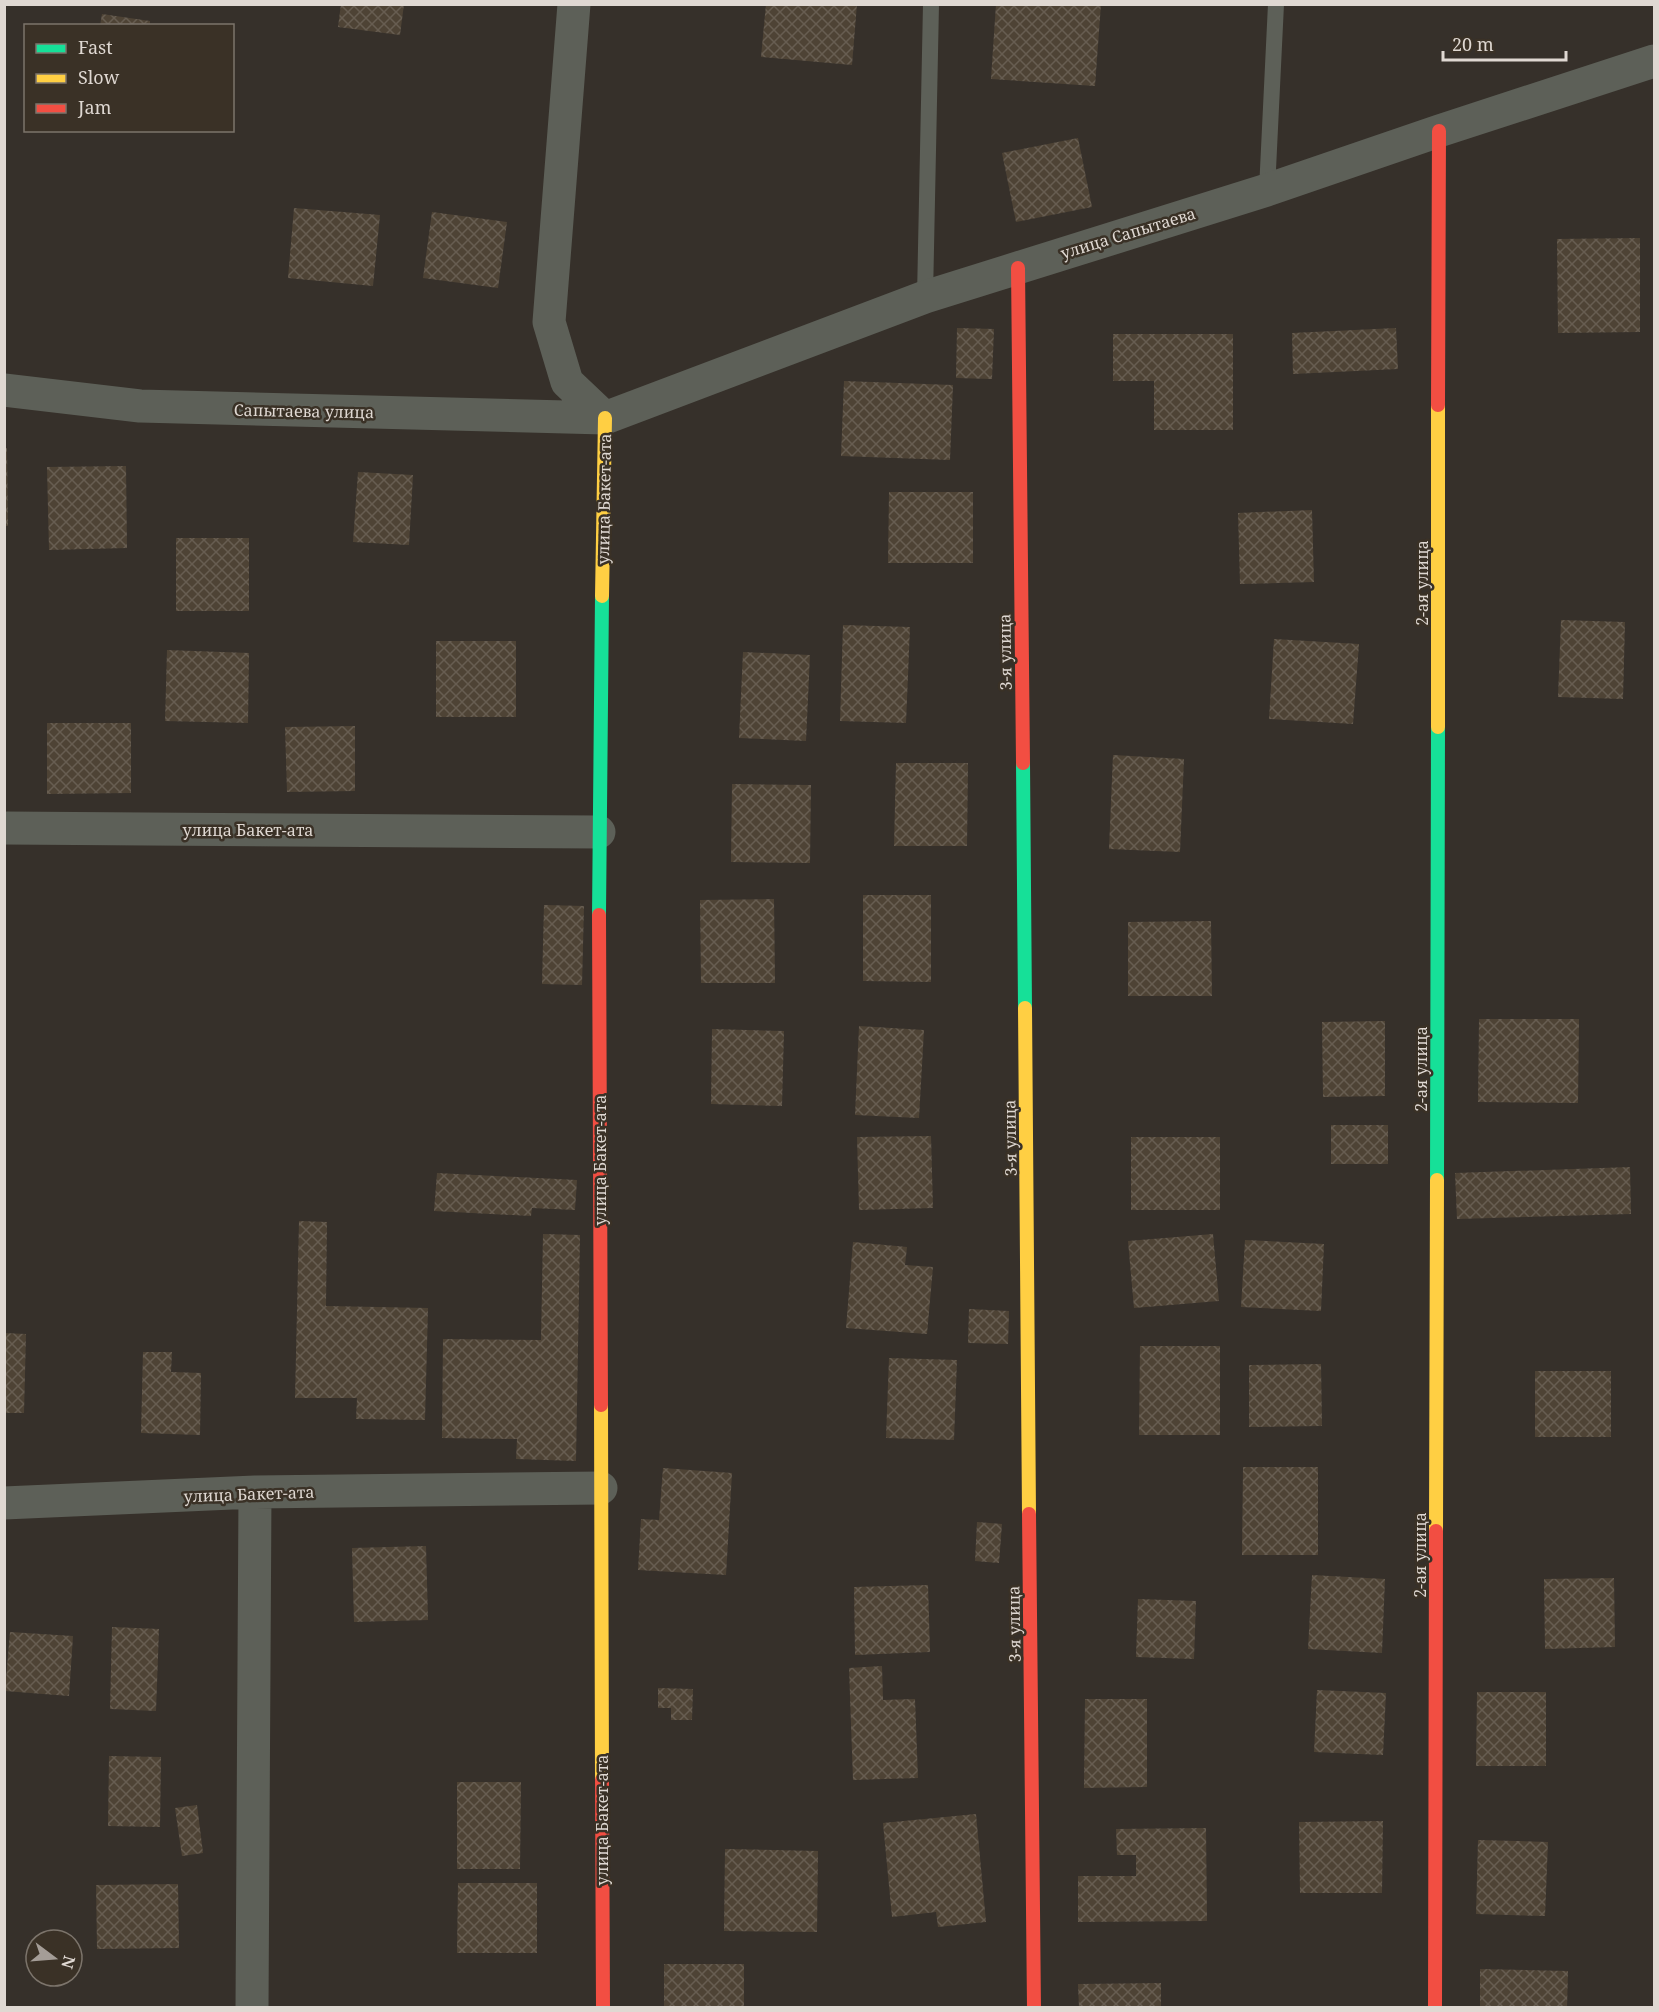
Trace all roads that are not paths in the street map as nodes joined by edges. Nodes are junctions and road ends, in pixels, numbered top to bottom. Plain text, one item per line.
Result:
1 (574, 4) edge
2 (931, 4) edge
3 (1276, 4) edge
4 (1654, 61) edge
5 (1439, 131) junction
6 (1267, 190) junction
7 (1018, 268) junction
8 (925, 297) junction
9 (4, 390) edge
10 (605, 418) junction
11 (4, 828) edge
12 (599, 832) junction
13 (601, 1488) junction
14 (255, 1492) junction
15 (4, 1503) edge
16 (252, 2007) edge
17 (603, 2007) edge
18 (1034, 2007) edge
19 (1435, 2007) edge

1 - 10 street
2 - 8 lane
3 - 6 lane
4 - 5 street, улица Сапытаева
5 - 6 street, улица Сапытаева
5 - 19 street, 2-ая улица
6 - 7 street, улица Сапытаева
7 - 8 street, улица Сапытаева
7 - 18 street, 3-я улица
8 - 10 street, улица Сапытаева
9 - 10 street, Сапытаева улица
10 - 12 street, улица Бакет-ата
11 - 12 street, улица Бакет-ата
12 - 13 street, улица Бакет-ата
13 - 14 street, улица Бакет-ата
13 - 17 street, улица Бакет-ата
14 - 15 street, улица Бакет-ата
14 - 16 street

